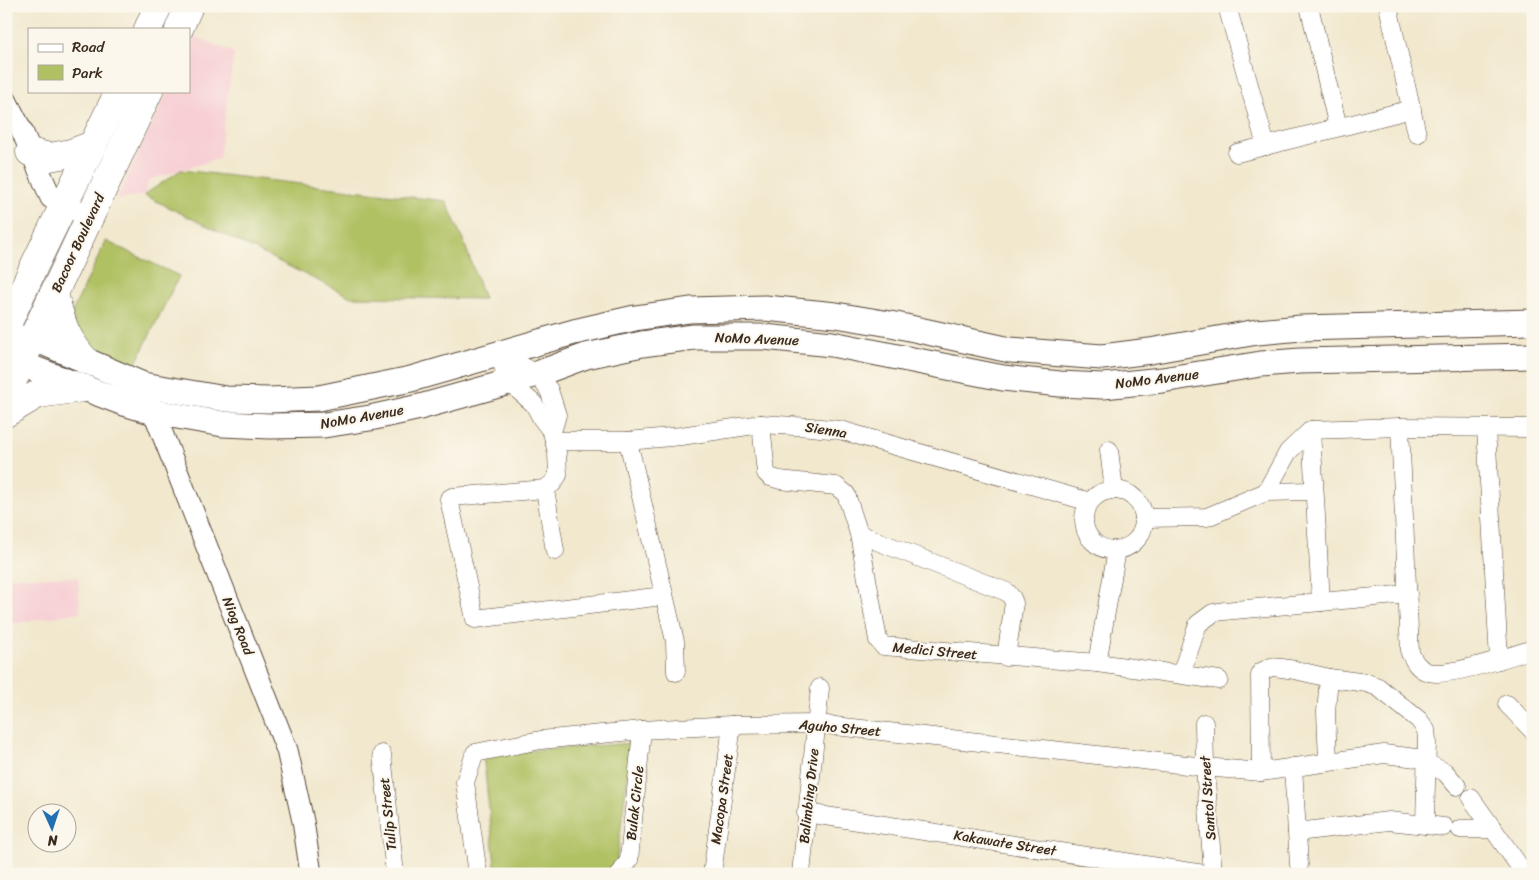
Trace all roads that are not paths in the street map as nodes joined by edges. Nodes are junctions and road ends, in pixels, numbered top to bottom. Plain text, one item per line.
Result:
1 (158, 6) edge
2 (189, 6) edge
3 (1227, 6) edge
4 (1309, 6) edge
5 (1388, 6) edge
6 (148, 28) edge
7 (179, 28) edge
8 (119, 92) edge
9 (149, 92) edge
10 (6, 100) edge
11 (1412, 109) junction
12 (1338, 127) junction
13 (1417, 134) dead end
14 (93, 145) junction
15 (1266, 146) junction
16 (30, 152) junction
17 (1237, 153) dead end
18 (65, 204) junction
19 (91, 217) junction
20 (36, 262) junction
21 (6, 292) edge
22 (54, 294) junction
23 (1533, 322) edge
24 (6, 327) edge
25 (6, 338) edge
26 (33, 338) junction
27 (498, 353) junction
28 (13, 354) edge
29 (1533, 356) edge
30 (1102, 357) junction
31 (85, 360) junction
32 (529, 384) junction
33 (143, 385) junction
34 (1102, 386) junction
35 (83, 388) junction
36 (6, 395) edge
37 (154, 412) junction
38 (6, 413) edge
39 (761, 424) junction
40 (1400, 427) junction
41 (1486, 428) junction
42 (1533, 428) edge
43 (1311, 430) junction
44 (553, 436) junction
45 (628, 441) junction
46 (1109, 450) dead end
47 (545, 489) junction
48 (1114, 490) junction
49 (1313, 491) junction
50 (1266, 492) junction
51 (1090, 502) junction
52 (1144, 518) junction
53 (859, 534) junction
54 (1117, 550) junction
55 (555, 551) dead end
56 (1408, 594) junction
57 (664, 596) junction
58 (1321, 602) junction
59 (1533, 649) edge
60 (1006, 656) junction
61 (1499, 660) junction
62 (1097, 664) junction
63 (676, 672) dead end
64 (1181, 674) junction
65 (1329, 678) junction
66 (1219, 680) dead end
67 (820, 688) dead end
68 (1507, 704) dead end
69 (1204, 723) dead end
70 (817, 724) junction
71 (732, 725) junction
72 (642, 730) junction
73 (1533, 731) edge
74 (382, 754) dead end
75 (1328, 761) junction
76 (1426, 761) junction
77 (1205, 767) junction
78 (1293, 767) junction
79 (1261, 772) junction
80 (1457, 786) dead end
81 (1471, 798) dead end
82 (806, 813) junction
83 (1425, 825) junction
84 (1493, 828) junction
85 (1297, 832) junction
86 (1299, 865) dead end
87 (311, 874) edge
88 (395, 874) edge
89 (478, 874) edge
90 (620, 874) edge
91 (712, 874) edge
92 (801, 874) edge
93 (1204, 874) edge
94 (1213, 874) edge
95 (1525, 874) edge

1 - 6 main road
2 - 7 main road
3 - 15 street
4 - 12 street
5 - 11 street
8 - 14 main road, Bacoor Boulevard
9 - 19 main road, Bacoor Boulevard
10 - 16 street
11 - 12 street
11 - 13 street
12 - 15 street
14 - 16 main road
14 - 18 main road, Bacoor Boulevard
15 - 17 street
16 - 18 street
18 - 19 street
18 - 20 main road, Bacoor Boulevard
19 - 22 main road, Bacoor Boulevard
20 - 21 main road
20 - 24 main road, Bacoor Boulevard
22 - 26 main road, Bacoor Boulevard
22 - 31 main road
23 - 30 main road, NoMo Avenue
25 - 26 main road, NoMo Avenue
26 - 28 main road, Bacoor Boulevard
26 - 31 main road, NoMo Avenue
27 - 30 main road, NoMo Avenue
27 - 32 street
27 - 32 street
27 - 33 main road, NoMo Avenue
28 - 35 main road, NoMo Avenue
28 - 36 main road, Bacoor Boulevard
29 - 34 main road, NoMo Avenue
30 - 34 main road
31 - 33 main road, NoMo Avenue
32 - 34 main road, NoMo Avenue
32 - 37 main road, NoMo Avenue
32 - 44 street
33 - 37 street, Niog Road
35 - 37 main road, NoMo Avenue
35 - 38 main road
37 - 87 street, Niog Road
39 - 45 street, Sienna
39 - 51 street, Sienna
39 - 53 street, Medici Street
40 - 41 street
40 - 43 street
40 - 56 street
41 - 42 street
41 - 61 street
43 - 49 street
43 - 50 street
44 - 45 street, Sienna
44 - 47 street
45 - 57 street
46 - 48 street
47 - 55 street
47 - 57 street
48 - 51 street
48 - 52 street
49 - 50 street
49 - 58 street
50 - 52 street
51 - 54 street
52 - 54 street
53 - 60 street
53 - 60 street, Medici Street
54 - 62 street
56 - 58 street
56 - 61 street
57 - 63 street
58 - 64 street
59 - 61 street
60 - 62 street, Medici Street
62 - 64 street, Medici Street
64 - 66 street, Medici Street
65 - 75 street
65 - 76 street
65 - 79 street
67 - 70 street, Balimbing Drive
68 - 73 street
69 - 77 street, Santol Street
70 - 71 street, Aguho Street
70 - 77 street, Aguho Street
70 - 82 street, Balimbing Drive
71 - 72 street, Aguho Street
71 - 91 street, Macopa Street
72 - 89 street, Aguho Street
72 - 90 street, Bulak Circle
74 - 88 street, Tulip Street
75 - 76 street, Aguho Street
75 - 78 street, Aguho Street
76 - 80 street
76 - 83 street
77 - 79 street, Aguho Street
77 - 94 street, Santol Street
78 - 79 street, Aguho Street
78 - 85 street
81 - 84 street
82 - 92 street, Balimbing Drive
82 - 93 street, Kakawate Street
83 - 84 street
83 - 85 street
84 - 95 street
85 - 86 street

